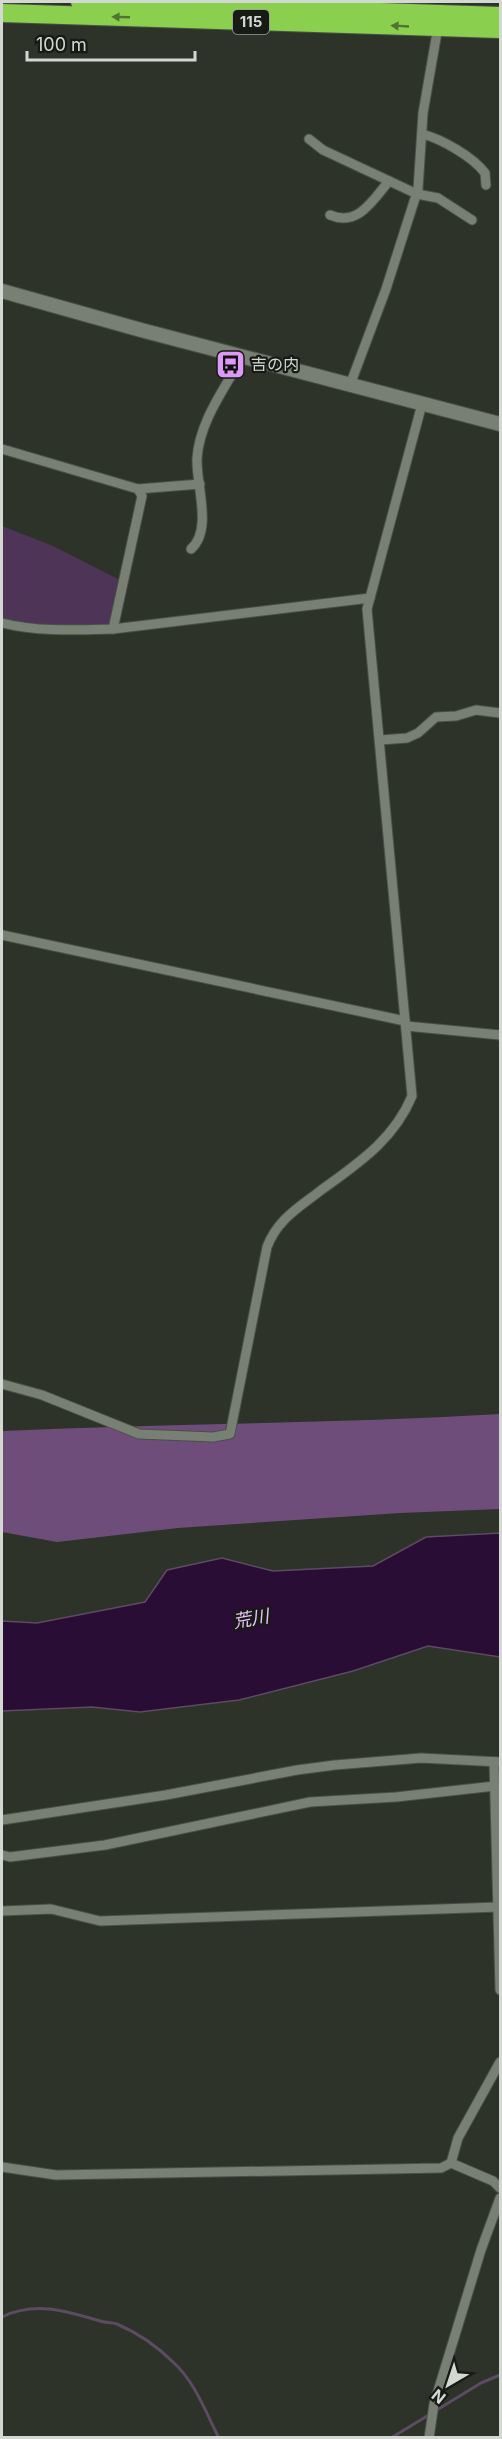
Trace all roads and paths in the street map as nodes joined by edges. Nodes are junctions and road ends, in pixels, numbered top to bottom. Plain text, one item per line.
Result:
1 (80, 2) edge
2 (2, 14) edge
3 (438, 14) edge
4 (501, 16) edge
5 (501, 28) edge
6 (422, 134) junction
7 (309, 139) dead end
8 (389, 181) junction
9 (486, 185) dead end
10 (417, 194) junction
11 (330, 215) dead end
12 (472, 220) dead end
13 (2, 291) edge
14 (242, 357) junction
15 (350, 385) junction
16 (422, 404) junction
17 (501, 424) edge
18 (2, 449) edge
19 (200, 484) junction
20 (138, 489) junction
21 (191, 549) dead end
22 (370, 598) junction
23 (2, 623) edge
24 (113, 629) junction
25 (501, 713) edge
26 (380, 740) junction
27 (2, 935) edge
28 (406, 1024) junction
29 (501, 1035) edge
30 (2, 1384) edge
31 (497, 1762) edge
32 (495, 1786) junction
33 (2, 1820) edge
34 (2, 1855) edge
35 (498, 1907) junction
36 (2, 1911) edge
37 (501, 1989) edge
38 (501, 2062) edge
39 (451, 2163) junction
40 (2, 2167) edge
41 (501, 2188) edge
42 (501, 2198) edge
43 (429, 2438) edge

1 - 3 highway, 115
3 -> 2 highway, 115
3 - 4 highway, 115
3 - 5 highway, 115
3 - 6 street
6 - 9 street
6 - 10 street
7 - 8 street
8 - 10 street
8 - 11 street
10 - 12 street
10 - 15 street
13 - 14 street
14 - 15 street
14 - 19 street
15 - 16 street
16 - 17 street
16 - 22 street
18 - 20 street
19 - 20 street
19 - 21 street
20 - 24 street
22 - 24 street
22 - 26 street
23 - 24 street
25 - 26 street
26 - 28 street
27 - 28 street
28 - 29 street
28 - 30 street
31 - 32 street
31 - 33 street
32 - 34 street
32 - 35 street
35 - 36 street
35 - 37 street
38 - 39 street
39 - 40 street
39 - 41 street
42 - 43 street

